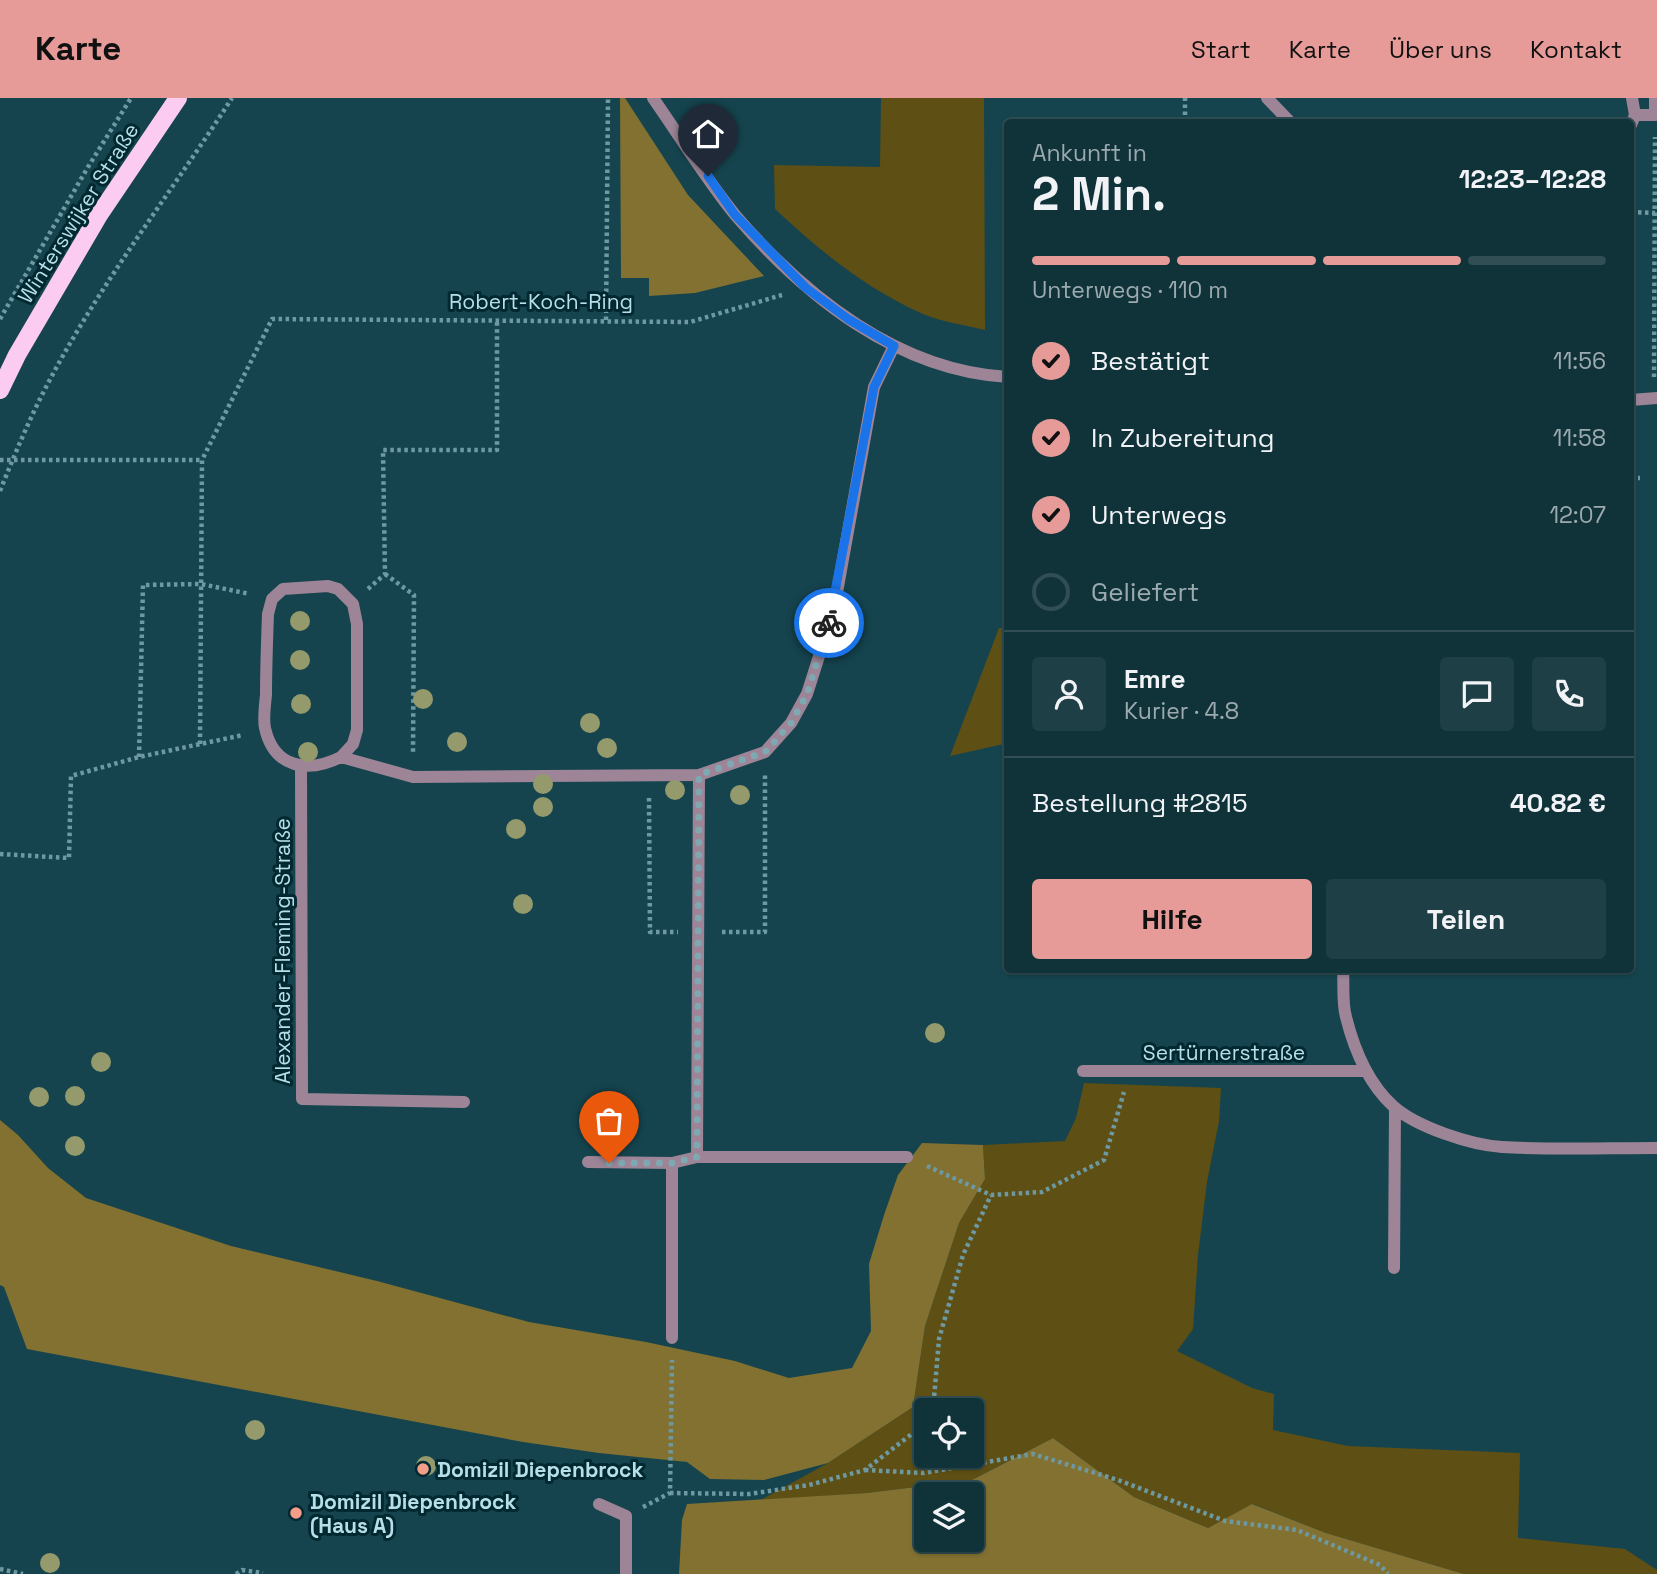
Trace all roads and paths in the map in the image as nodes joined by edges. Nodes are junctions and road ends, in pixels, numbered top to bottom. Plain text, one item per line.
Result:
1 (131, 98) edge
2 (178, 98) edge
3 (232, 98) edge
4 (608, 98) edge
5 (653, 98) edge
6 (1185, 98) edge
7 (1266, 98) edge
8 (1632, 98) edge
9 (1655, 98) edge
10 (1655, 115) junction
11 (1185, 119) edge
12 (1287, 119) edge
13 (1633, 119) edge
14 (1634, 120) edge
15 (1634, 212) edge
16 (1655, 213) junction
17 (806, 288) junction
18 (0, 319) edge
19 (497, 319) junction
20 (606, 320) junction
21 (894, 346) junction
22 (1004, 377) edge
23 (0, 390) edge
24 (1655, 398) edge
25 (1634, 400) edge
26 (0, 460) edge
27 (12, 460) junction
28 (202, 460) junction
29 (1634, 478) edge
30 (1640, 478) dead end
31 (0, 491) edge
32 (385, 573) junction
33 (201, 584) junction
34 (272, 599) junction
35 (353, 604) junction
36 (265, 730) junction
37 (200, 744) junction
38 (765, 752) junction
39 (139, 757) junction
40 (341, 757) junction
41 (301, 766) junction
42 (649, 775) junction
43 (699, 775) junction
44 (412, 777) junction
45 (0, 854) edge
46 (699, 932) junction
47 (1343, 973) edge
48 (1083, 1071) dead end
49 (1366, 1071) junction
50 (1127, 1072) junction
51 (464, 1102) dead end
52 (1395, 1108) junction
53 (1657, 1148) edge
54 (697, 1157) junction
55 (908, 1157) joint
56 (588, 1162) dead end
57 (672, 1163) junction
58 (991, 1195) junction
59 (1394, 1268) dead end
60 (672, 1338) joint
61 (934, 1398) edge
62 (914, 1432) edge
63 (865, 1470) junction
64 (670, 1493) junction
65 (599, 1504) dead end
66 (626, 1516) junction
67 (0, 1569) edge
68 (263, 1573) edge
69 (23, 1574) edge
70 (236, 1574) edge
71 (626, 1574) edge
72 (1388, 1574) edge

1 - 18 path
2 - 23 main road, Winterswijker Straße
3 - 27 path
4 - 20 path
5 - 17 street
6 - 11 path
7 - 12 street
8 - 13 street
9 - 10 street
10 - 14 street
10 - 16 path
15 - 16 path
16 - 24 path
17 - 20 path, Robert-Koch-Ring
17 - 21 street
19 - 20 path, Robert-Koch-Ring
19 - 28 path, Robert-Koch-Ring
19 - 32 path
21 - 22 street
21 - 38 street
24 - 25 street
26 - 27 path
27 - 28 path
27 - 31 path
28 - 33 path
29 - 30 path
32 - 35 path
32 - 44 path
33 - 34 path
33 - 37 path
33 - 39 path
34 - 35 street
34 - 36 street
35 - 40 street
36 - 37 path
36 - 41 street
37 - 39 path
38 - 43 street
38 - 46 path
39 - 45 path
40 - 41 street
40 - 44 street
41 - 51 street, Alexander-Fleming-Straße
42 - 43 street
42 - 44 street
42 - 46 path
43 - 46 street
46 - 54 street
47 - 49 street
48 - 50 street, Sertürnerstraße
49 - 50 street, Sertürnerstraße
49 - 52 street
50 - 58 path
52 - 53 street
52 - 59 street
54 - 55 street
54 - 57 street
55 - 58 path
56 - 57 street
57 - 60 street
58 - 61 path
60 - 64 path
62 - 63 path
63 - 64 path
63 - 72 path
64 - 66 path
65 - 66 street
66 - 71 street
67 - 69 path
68 - 70 path

